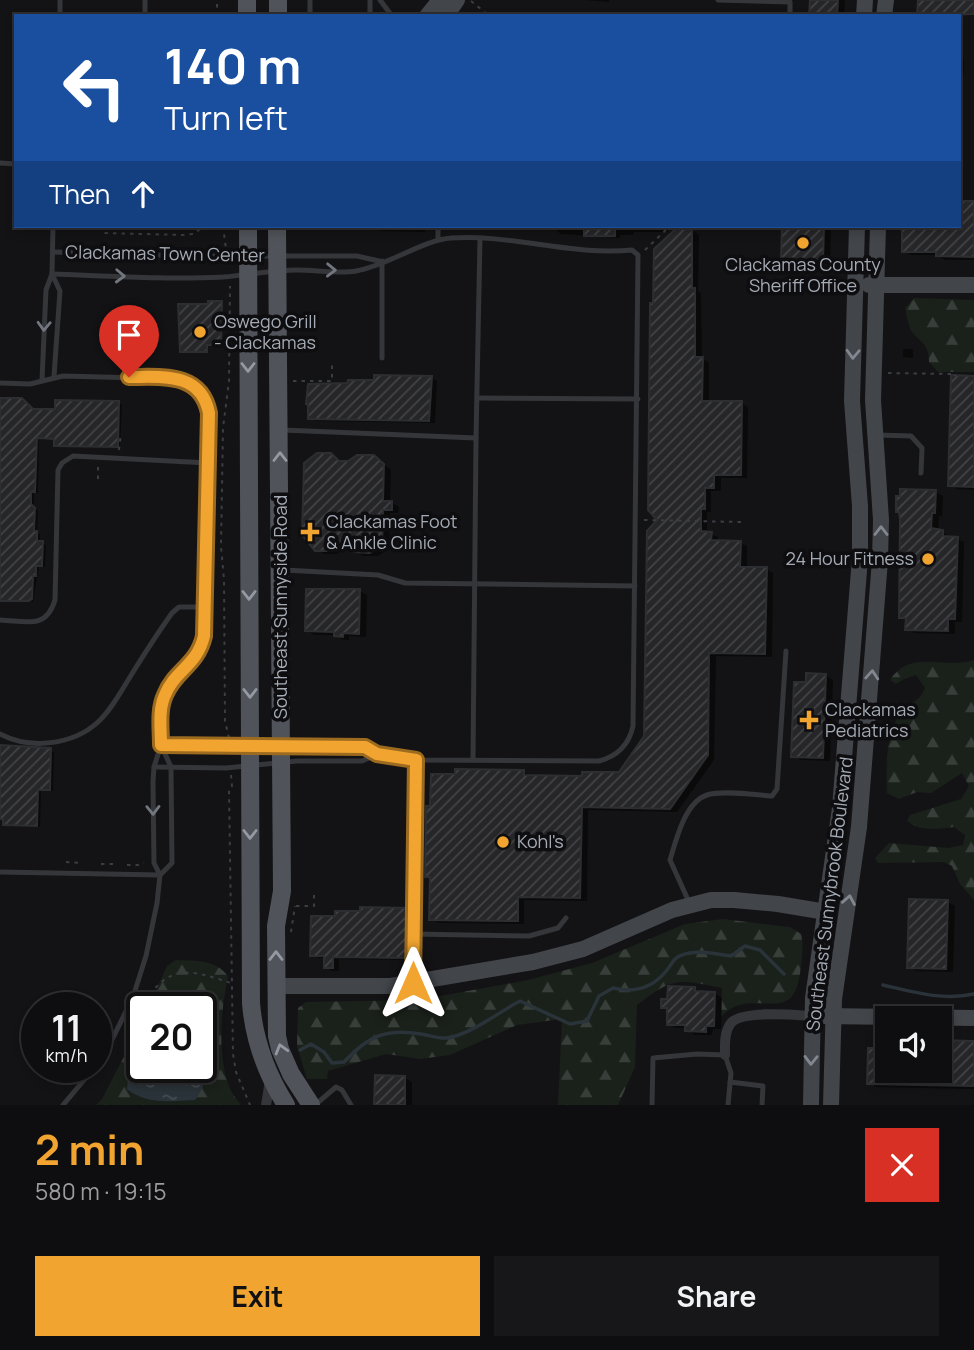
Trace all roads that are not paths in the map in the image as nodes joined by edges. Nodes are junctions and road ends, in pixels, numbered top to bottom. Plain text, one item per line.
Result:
1 (440, 0) edge
2 (718, 0) edge
3 (429, 14) edge
4 (790, 14) edge
5 (53, 228) edge
6 (248, 228) edge
7 (277, 228) edge
8 (438, 228) edge
9 (857, 228) edge
10 (878, 228) edge
11 (438, 239) junction
12 (480, 239) junction
13 (53, 252) junction
14 (248, 255) junction
15 (382, 261) junction
16 (278, 263) junction
17 (52, 274) junction
18 (248, 275) junction
19 (876, 284) junction
20 (856, 285) junction
21 (974, 285) edge
22 (382, 358) dead end
23 (54, 376) junction
24 (42, 380) junction
25 (0, 383) edge
26 (477, 398) junction
27 (638, 400) junction
28 (280, 429) junction
29 (874, 435) junction
30 (476, 438) junction
31 (209, 463) junction
32 (921, 473) dead end
33 (280, 570) junction
34 (475, 584) junction
35 (635, 586) junction
36 (204, 607) junction
37 (0, 621) edge
38 (786, 651) dead end
39 (0, 734) edge
40 (161, 745) junction
41 (250, 746) junction
42 (281, 754) junction
43 (377, 754) junction
44 (416, 760) junction
45 (473, 760) junction
46 (250, 766) junction
47 (154, 767) junction
48 (171, 767) junction
49 (0, 872) edge
50 (160, 875) junction
51 (690, 904) junction
52 (826, 912) junction
53 (566, 918) dead end
54 (413, 934) junction
55 (413, 983) junction
56 (276, 986) junction
57 (812, 1016) junction
58 (833, 1016) junction
59 (974, 1018) edge
60 (112, 1040) edge
61 (725, 1055) junction
62 (270, 1077) junction
63 (730, 1082) junction
64 (81, 1083) edge
65 (63, 1105) edge
66 (266, 1105) edge
67 (286, 1105) edge
68 (313, 1105) edge
69 (351, 1105) edge
70 (652, 1105) edge
71 (728, 1105) edge
72 (761, 1105) edge
73 (811, 1105) edge
74 (831, 1105) edge

1 - 3 main road
2 - 4 lane
5 - 13 lane, Clackamas Town Center
6 - 14 main road, Southeast Sunnyside Road
7 - 16 main road, Southeast Sunnyside Road
8 - 11 lane
9 - 20 main road, Southeast Sunnybrook Boulevard
10 - 19 main road, Southeast Sunnybrook Boulevard
11 - 12 lane
11 - 15 lane
12 - 26 lane
12 - 27 lane
13 - 14 lane, Clackamas Town Center
13 - 17 lane, Clackamas Town Center
14 - 16 lane, Clackamas Town Center
14 - 18 main road, Southeast Sunnyside Road
15 - 16 lane
16 -> 15 lane
15 - 22 lane
16 - 18 lane, Clackamas Town Center
16 - 28 main road, Southeast Sunnyside Road
17 -> 18 lane, Clackamas Town Center
17 - 23 lane, Clackamas Town Center
17 -> 24 lane, Clackamas Town Center
18 -> 41 main road, Southeast Sunnyside Road
19 - 20 main road
19 - 21 main road
19 - 29 main road, Southeast Sunnybrook Boulevard
20 -> 52 main road, Southeast Sunnybrook Boulevard
23 - 24 lane
23 - 31 lane
24 - 25 lane
26 - 27 lane
26 - 30 lane
27 - 35 lane
28 - 30 lane
33 -> 28 main road, Southeast Sunnyside Road
29 - 32 lane
58 -> 29 main road, Southeast Sunnybrook Boulevard
30 - 34 lane
31 - 36 lane
31 - 37 lane
33 - 34 lane
33 - 42 main road, Southeast Sunnyside Road
34 - 35 lane
34 - 45 lane
35 - 45 lane
36 - 39 lane
36 - 40 lane
38 - 51 lane
40 - 41 lane
40 - 47 lane
40 - 48 lane
41 - 42 lane
41 - 46 main road, Southeast Sunnyside Road
42 - 43 lane
42 - 43 lane
42 - 46 lane
56 -> 42 main road, Southeast Sunnyside Road
43 - 44 lane
44 - 45 lane
44 - 54 lane
46 - 48 lane
46 -> 62 main road, Southeast Sunnyside Road
47 - 48 lane
47 -> 50 lane
48 - 50 lane
49 - 50 lane
50 - 60 lane
51 - 52 main road
51 - 55 main road
52 - 57 main road, Southeast Sunnybrook Boulevard
53 - 54 lane
54 - 55 lane
55 - 56 main road
68 -> 56 main road, Southeast Sunnyside Road
57 - 58 main road
57 - 61 street
57 -> 73 main road, Southeast Sunnybrook Boulevard
58 - 59 main road
58 - 74 main road, Southeast Sunnybrook Boulevard
61 - 63 lane
61 - 70 lane
62 - 66 street, Southeast Sunnyside Road
62 - 67 main road, Southeast Sunnyside Road
63 - 71 lane
63 - 72 lane
64 - 65 lane
68 - 69 lane

